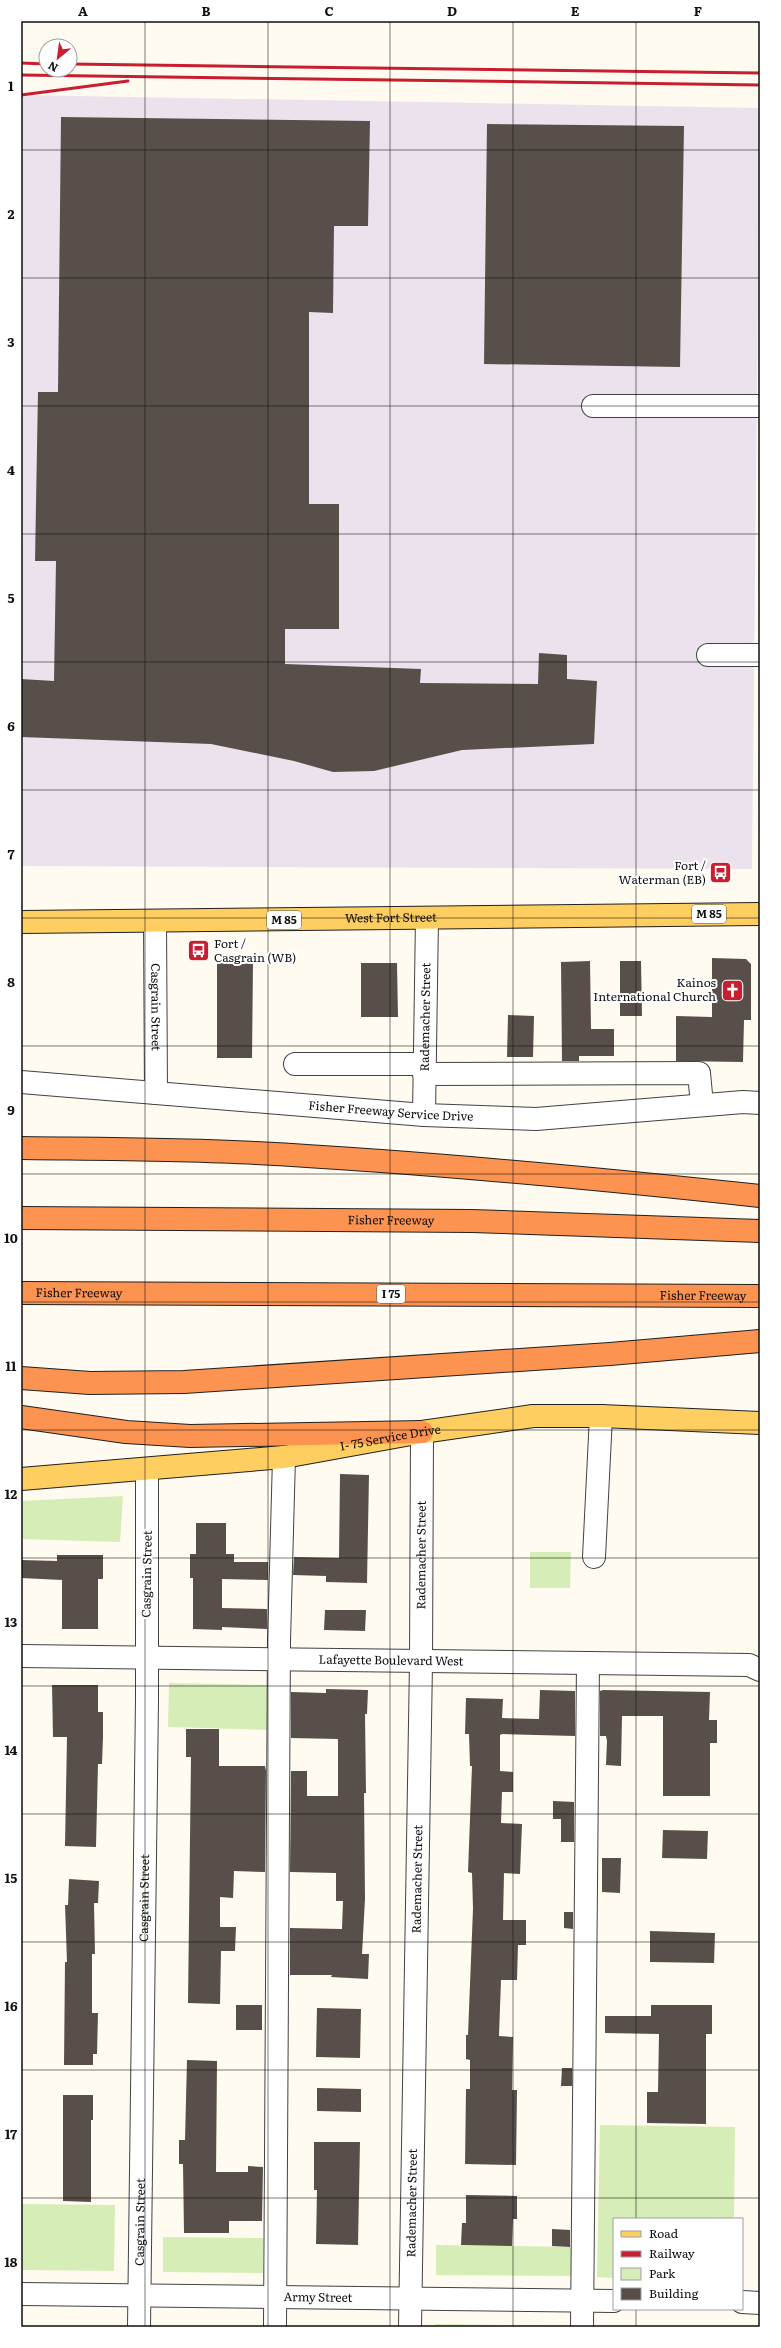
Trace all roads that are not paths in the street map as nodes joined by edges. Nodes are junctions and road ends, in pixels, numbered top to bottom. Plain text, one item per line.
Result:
1 (593, 406) dead end
2 (760, 406) edge
3 (708, 655) dead end
4 (760, 655) edge
5 (760, 914) edge
6 (427, 918) junction
7 (155, 921) junction
8 (21, 922) edge
9 (296, 1064) dead end
10 (424, 1069) junction
11 (21, 1082) edge
12 (156, 1093) junction
13 (760, 1103) edge
14 (702, 1105) junction
15 (424, 1115) junction
16 (21, 1148) edge
17 (760, 1196) edge
18 (21, 1218) edge
19 (760, 1231) edge
20 (21, 1293) edge
21 (760, 1296) edge
22 (760, 1341) edge
23 (21, 1378) edge
24 (601, 1416) junction
25 (21, 1417) edge
26 (760, 1424) edge
27 (422, 1432) junction
28 (284, 1457) junction
29 (147, 1470) junction
30 (21, 1479) edge
31 (594, 1557) dead end
32 (21, 1656) edge
33 (146, 1658) junction
34 (279, 1659) junction
35 (421, 1663) junction
36 (588, 1663) junction
37 (760, 1670) edge
38 (21, 2294) edge
39 (139, 2296) junction
40 (275, 2297) junction
41 (411, 2299) junction
42 (582, 2301) junction
43 (613, 2301) edge
44 (743, 2302) edge
45 (760, 2303) edge
46 (139, 2327) edge
47 (275, 2327) edge
48 (410, 2327) edge
49 (582, 2327) edge

1 - 2 street
3 - 4 street
5 - 6 main road, West Fort Street / M 85
6 - 7 main road, West Fort Street / M 85
6 - 10 street, Rademacher Street
7 - 8 main road, West Fort Street / M 85
7 - 12 street, Casgrain Street
9 - 10 street
10 - 14 street
10 - 15 street, Rademacher Street
11 - 12 street, Fisher Freeway Service Drive
12 - 15 street, Fisher Freeway Service Drive
13 - 14 street, Fisher Freeway Service Drive
14 - 15 street, Fisher Freeway Service Drive
16 - 17 highway
18 - 19 highway, Fisher Freeway
20 - 21 highway, Fisher Freeway / I 75
22 - 23 highway
24 - 26 main road, I- 75 Service Drive
24 - 27 main road, I- 75 Service Drive
24 - 31 street
25 - 27 highway
27 - 28 main road, I- 75 Service Drive
27 - 35 street, Rademacher Street
28 - 29 main road, I- 75 Service Drive
28 - 34 street
29 - 30 main road, I- 75 Service Drive
29 - 33 street, Casgrain Street
32 - 33 street, Lafayette Boulevard West
33 - 34 street, Lafayette Boulevard West
33 - 39 street, Casgrain Street
34 - 35 street, Lafayette Boulevard West
34 - 40 street
35 - 36 street, Lafayette Boulevard West
35 - 41 street, Rademacher Street
36 - 37 street, Lafayette Boulevard West
36 - 42 street
38 - 39 street, Army Street
39 - 40 street, Army Street
39 - 46 street, Casgrain Street
40 - 41 street, Army Street
40 - 47 street
41 - 42 street, Army Street
41 - 48 street, Rademacher Street
42 - 43 street, Army Street
42 - 49 street
44 - 45 street

